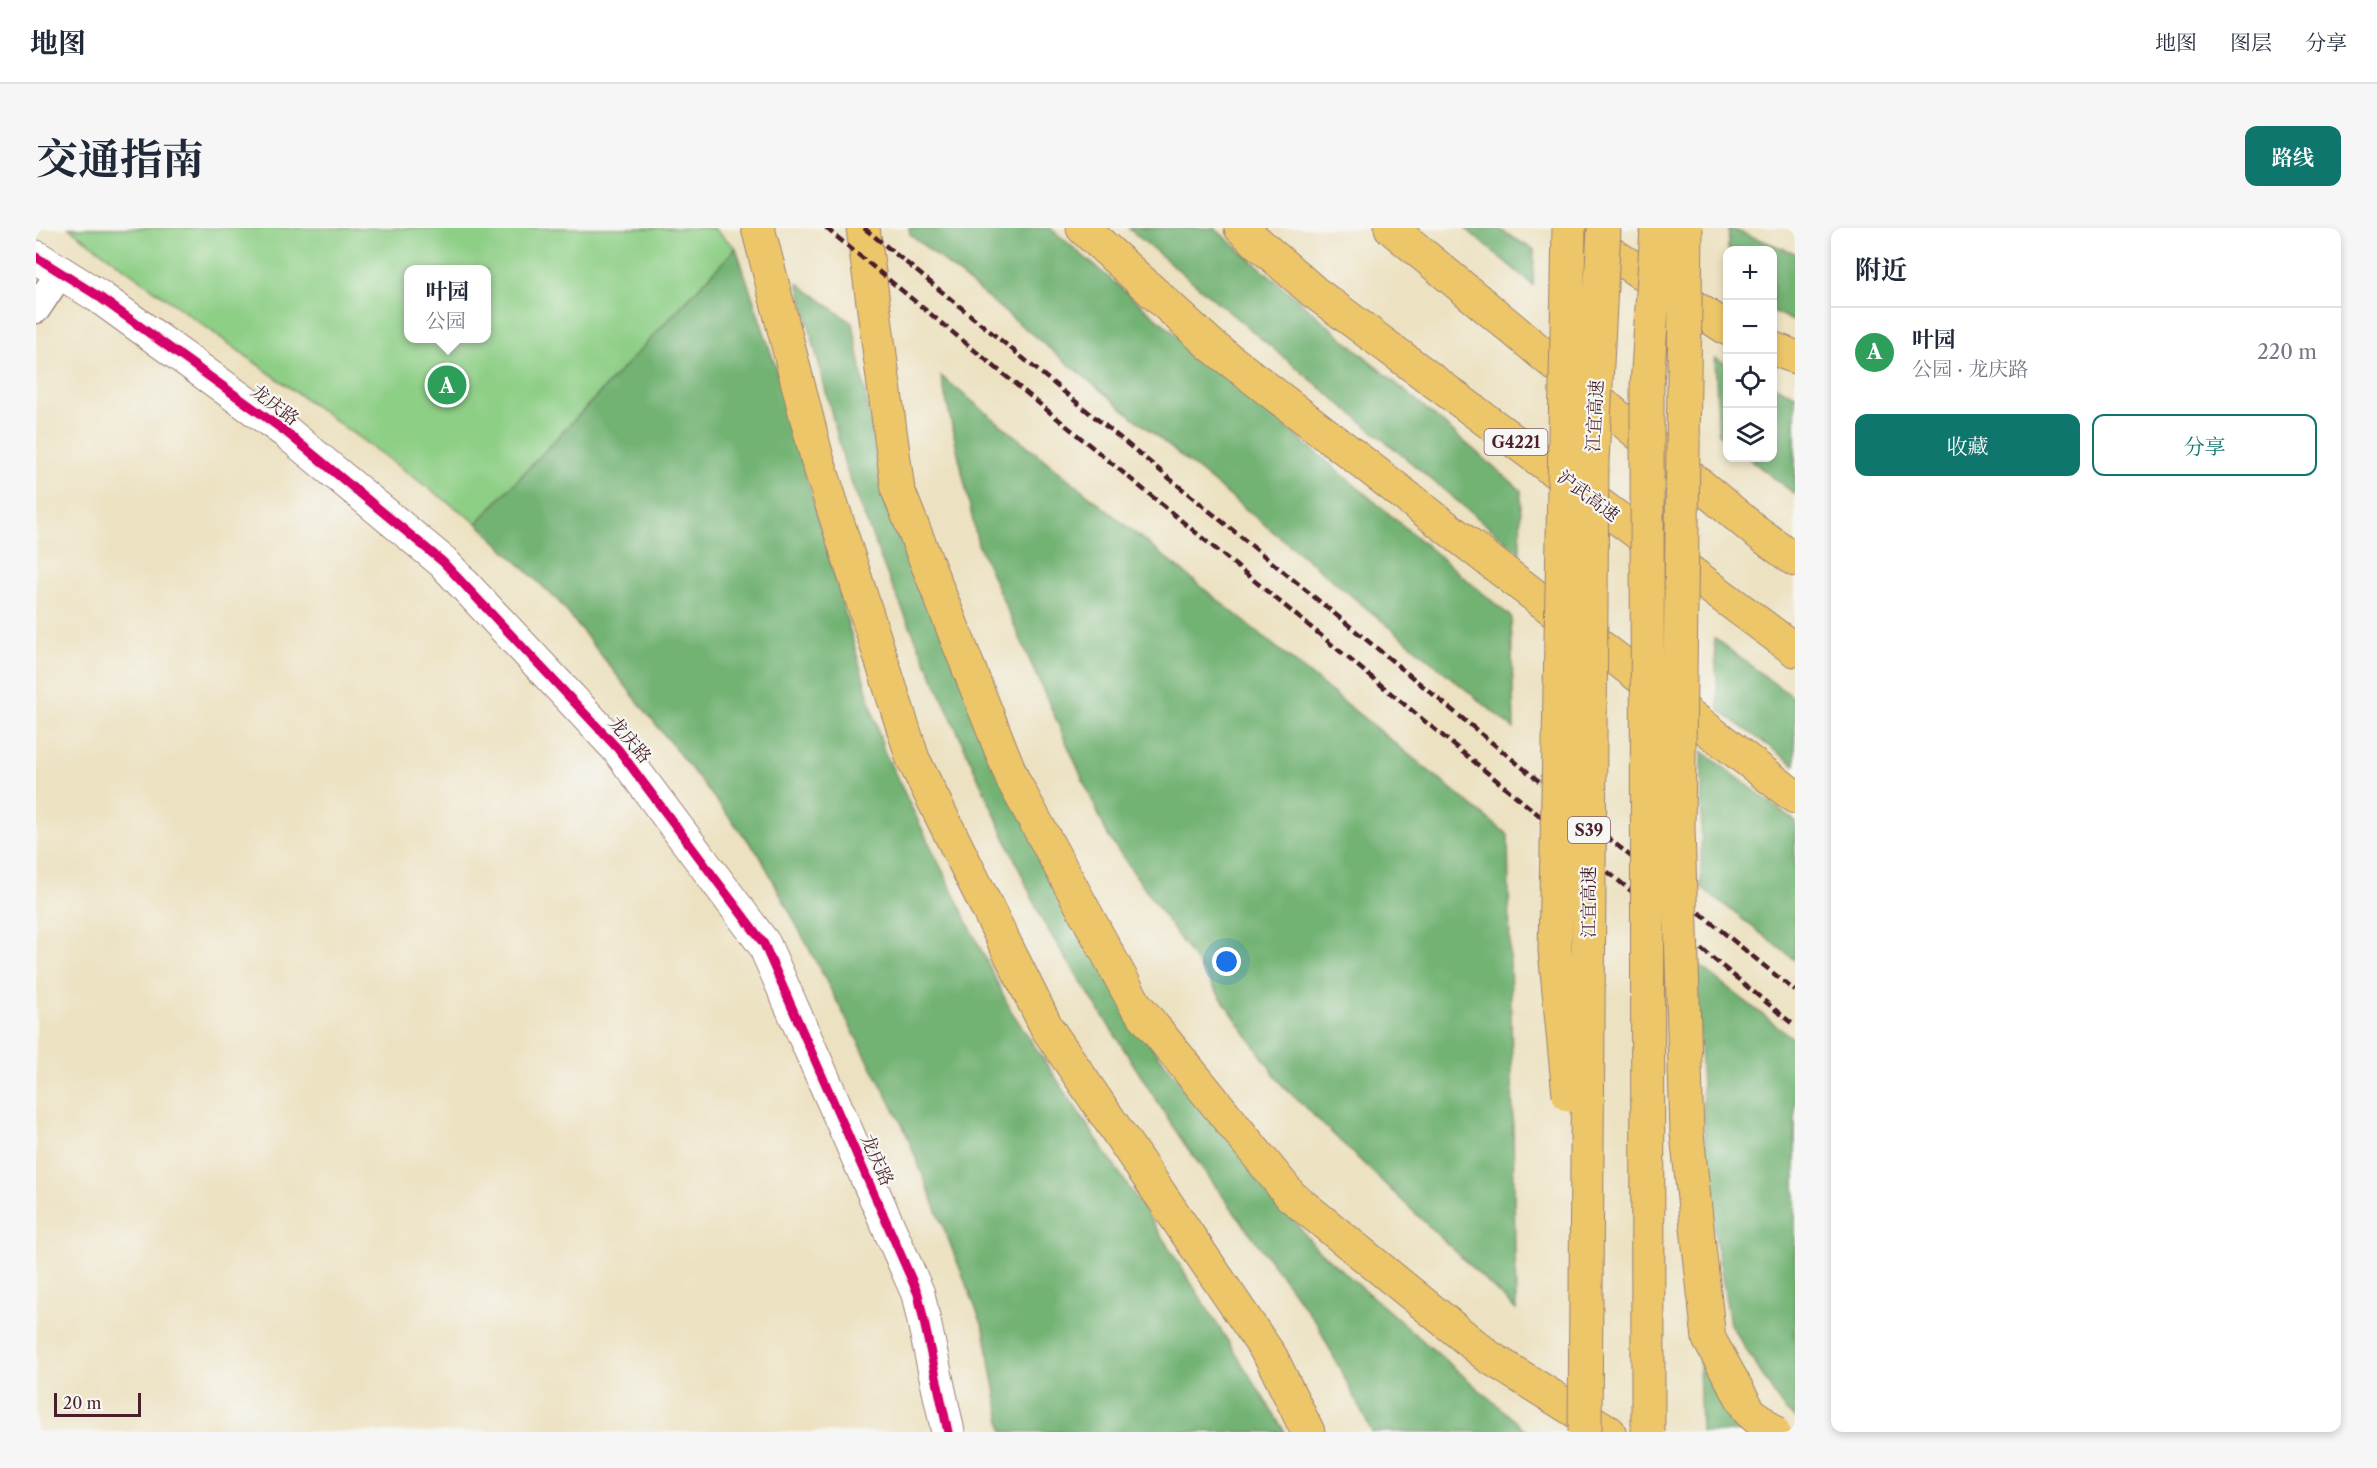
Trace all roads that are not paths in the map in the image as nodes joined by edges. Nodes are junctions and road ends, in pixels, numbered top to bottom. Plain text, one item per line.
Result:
1 (758, 228) edge
2 (863, 228) edge
3 (1083, 228) edge
4 (1241, 228) edge
5 (1391, 228) edge
6 (1571, 228) edge
7 (1604, 228) edge
8 (1657, 228) edge
9 (1686, 228) edge
10 (48, 265) edge
11 (36, 309) edge
12 (1723, 326) edge
13 (1777, 350) edge
14 (1795, 357) edge
15 (1795, 560) edge
16 (1795, 650) edge
17 (1795, 797) edge
18 (1586, 1279) junction
19 (948, 1432) edge
20 (1308, 1432) edge
21 (1585, 1432) edge
22 (1609, 1432) edge
23 (1648, 1432) edge
24 (1773, 1432) edge

1 - 20 highway
2 - 22 highway
3 - 17 highway
4 - 16 highway, 沪武高速 / G4221
5 - 15 highway
6 - 12 highway
6 - 18 highway, bridge
7 - 18 highway, 江宜高速 / S39, bridge
8 - 23 highway, bridge
9 - 24 highway, bridge
10 - 11 street
10 - 19 street, 龙庆路
13 - 14 highway
18 - 21 highway, 江宜高速 / S39, bridge

